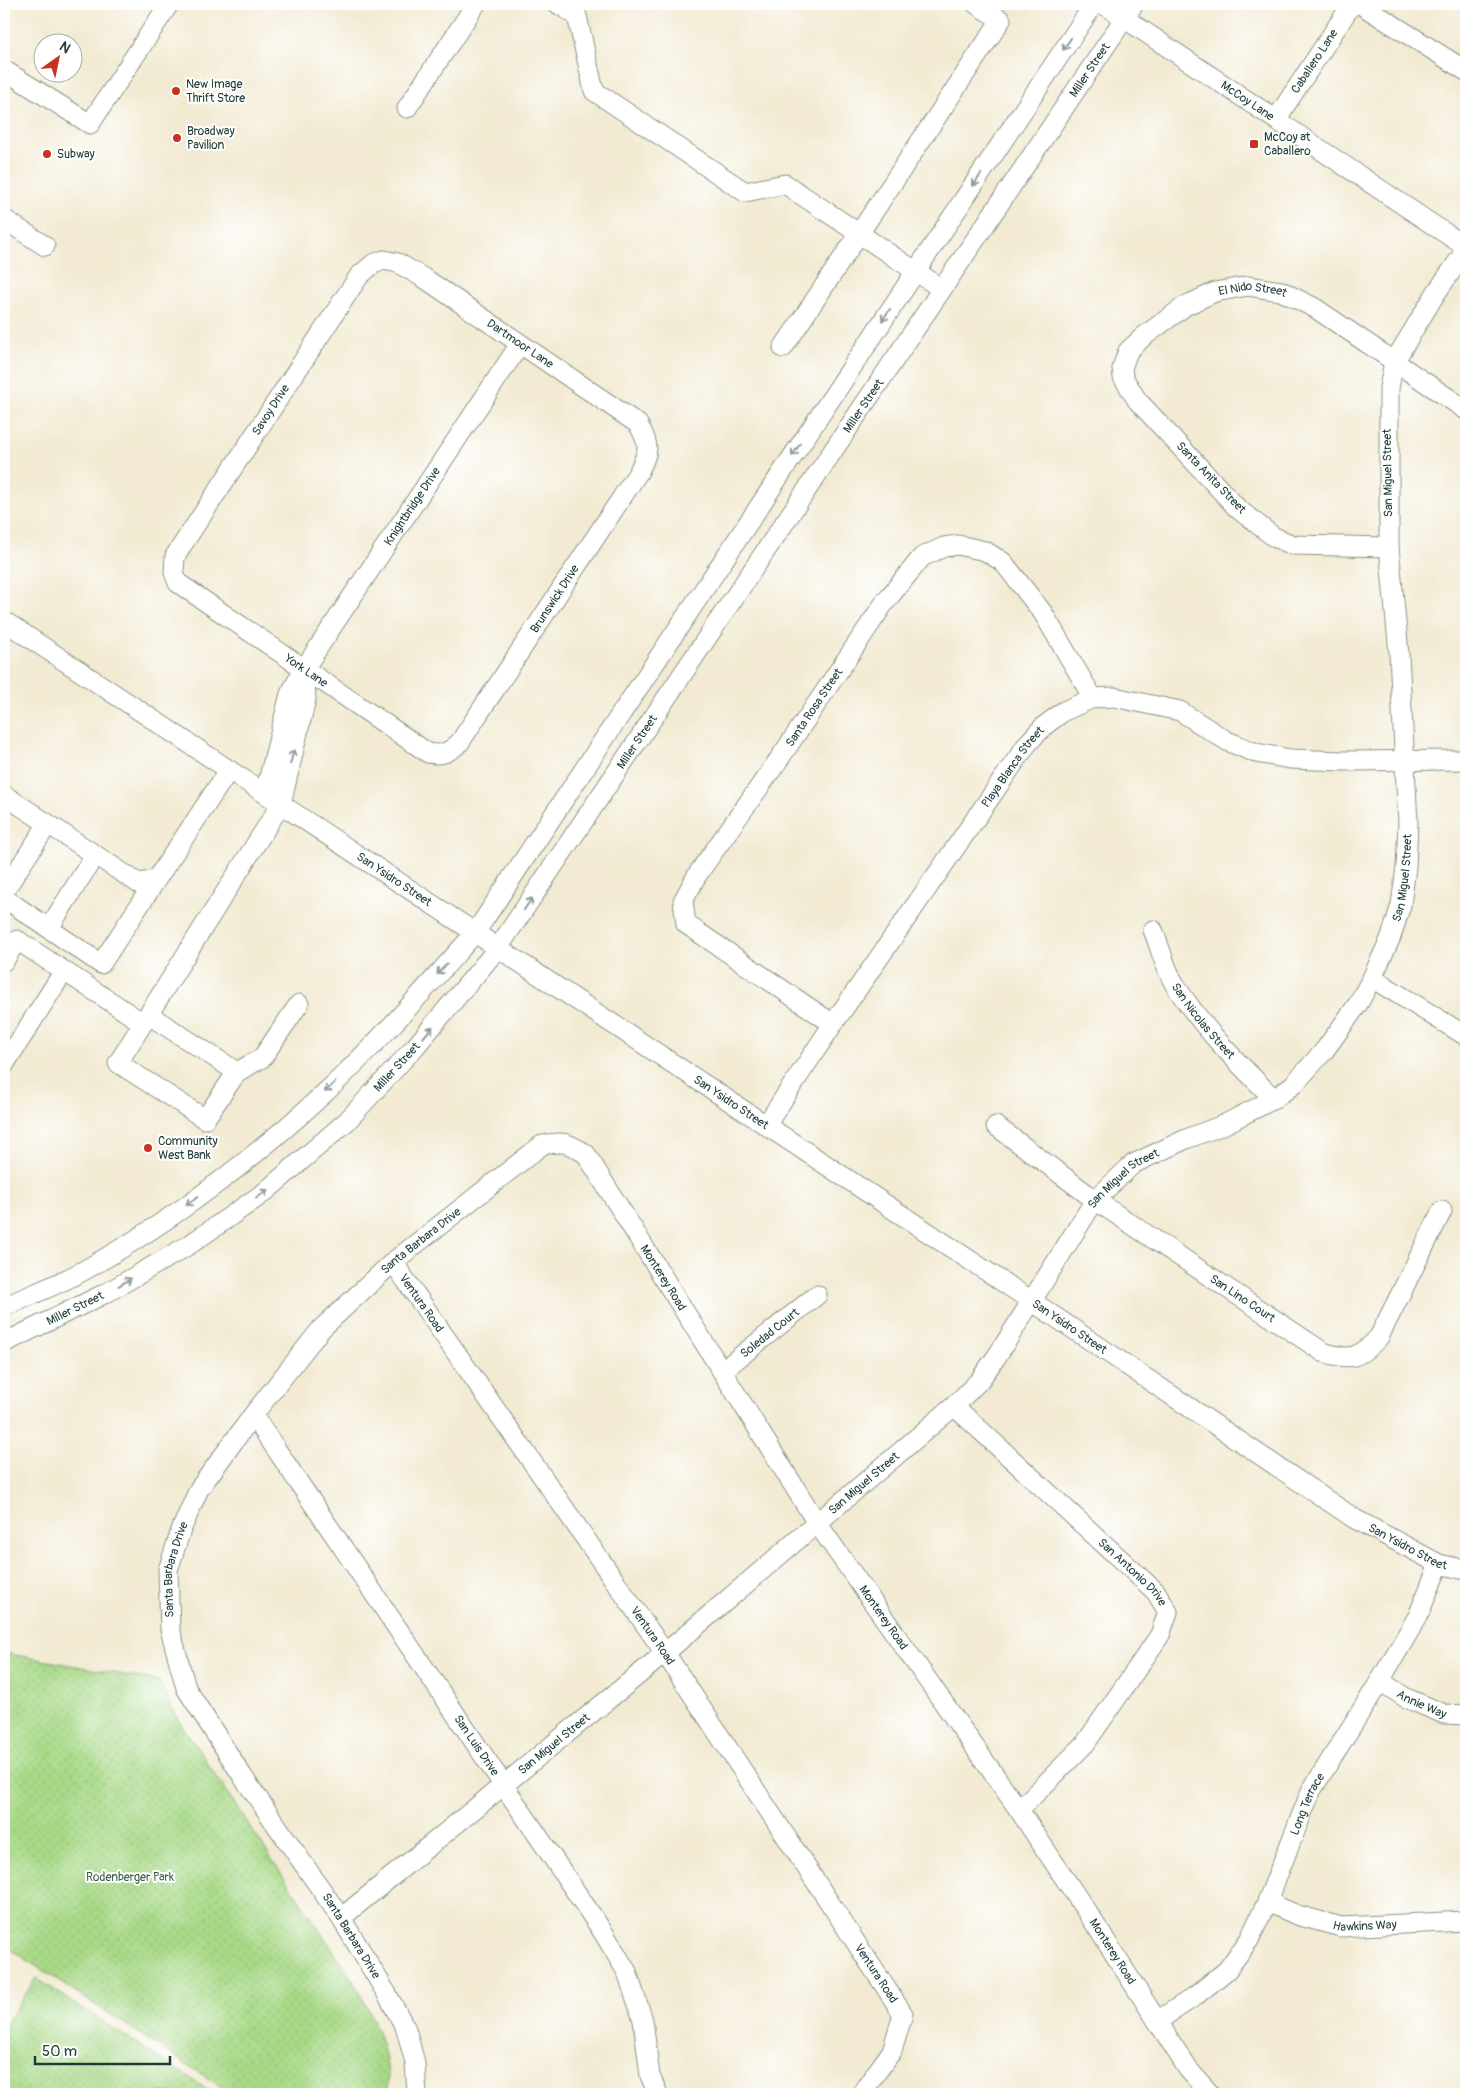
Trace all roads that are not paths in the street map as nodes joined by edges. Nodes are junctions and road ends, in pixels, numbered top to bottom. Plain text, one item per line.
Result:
1 (169, 4) edge
2 (476, 4) edge
3 (558, 4) edge
4 (976, 4) edge
5 (1094, 4) edge
6 (1103, 4) edge
7 (1352, 4) edge
8 (1360, 4) edge
9 (1130, 11) edge
10 (4, 70) edge
11 (1466, 71) edge
12 (407, 108) dead end
13 (1277, 118) junction
14 (4, 220) edge
15 (859, 234) junction
16 (45, 246) dead end
17 (1466, 249) edge
18 (384, 260) joint
19 (915, 271) junction
20 (942, 289) junction
21 (520, 344) junction
22 (783, 348) dead end
23 (1394, 362) junction
24 (1122, 368) joint
25 (1466, 410) edge
26 (647, 439) joint
27 (1389, 547) junction
28 (174, 572) joint
29 (4, 621) edge
30 (304, 669) junction
31 (1093, 698) junction
32 (448, 752) joint
33 (1406, 759) junction
34 (1466, 760) edge
35 (229, 770) junction
36 (265, 794) junction
37 (4, 795) edge
38 (281, 804) junction
39 (48, 824) junction
40 (95, 855) junction
41 (156, 880) junction
42 (4, 891) edge
43 (4, 898) edge
44 (49, 928) junction
45 (1153, 930) dead end
46 (475, 933) junction
47 (498, 948) junction
48 (4, 961) edge
49 (64, 971) junction
50 (1372, 978) junction
51 (299, 1004) dead end
52 (146, 1019) junction
53 (833, 1024) junction
54 (1466, 1036) edge
55 (4, 1065) edge
56 (237, 1072) junction
57 (1274, 1099) junction
58 (766, 1125) junction
59 (996, 1126) dead end
60 (561, 1142) joint
61 (1095, 1200) junction
62 (1442, 1211) dead end
63 (394, 1262) junction
64 (817, 1295) dead end
65 (1030, 1300) junction
66 (4, 1307) edge
67 (4, 1343) edge
68 (722, 1371) junction
69 (954, 1406) junction
70 (252, 1416) junction
71 (817, 1522) junction
72 (1439, 1564) junction
73 (1466, 1570) edge
74 (665, 1654) junction
75 (1380, 1681) junction
76 (1466, 1715) edge
77 (504, 1784) junction
78 (1019, 1810) junction
79 (1267, 1902) junction
80 (341, 1918) junction
81 (1466, 1921) edge
82 (1156, 2021) junction
83 (417, 2094) edge
84 (658, 2094) edge
85 (861, 2094) edge
86 (1210, 2094) edge

1 - 10 street
2 - 12 street
3 - 15 street
4 - 15 street
5 -> 19 street
6 - 9 street, McCoy Lane
7 - 13 street, Caballero Lane
8 - 11 street
9 - 13 street, McCoy Lane
9 - 20 street, Miller Street
13 - 17 street, McCoy Lane
14 - 16 street
15 - 19 street
15 - 22 street
17 - 23 street, San Miguel Street
18 - 21 street, Dartmoor Lane
18 - 28 street, Savoy Drive
19 - 20 street
19 -> 46 street
47 -> 20 street, Miller Street
21 - 26 street, Dartmoor Lane
21 - 30 street, Knightbridge Drive
23 - 24 street, El Nido Street
23 - 25 street, El Nido Street
23 - 27 street, San Miguel Street
24 - 27 street, Santa Anita Street
26 - 32 street, Brunswick Drive
27 - 33 street, San Miguel Street
28 - 30 street, York Lane
29 - 35 street, San Ysidro Street
30 - 32 street, York Lane
30 - 36 street, Knightbridge Drive
38 -> 30 street
31 - 33 street, Playa Blanca Street
31 - 53 street, Playa Blanca Street
31 - 53 street, Santa Rosa Street
33 - 34 street, Playa Blanca Street
33 - 50 street, San Miguel Street
35 - 36 street, San Ysidro Street
35 - 41 street
36 - 38 street, San Ysidro Street
37 - 39 street
38 - 46 street, San Ysidro Street
38 - 52 street
39 - 40 street
39 - 42 street
40 - 41 street
40 - 44 street
41 - 44 street
43 - 44 street
45 - 57 street, San Nicolas Street
46 - 47 street, San Ysidro Street
46 -> 66 street
47 - 58 street, San Ysidro Street
67 -> 47 street, Miller Street
48 - 49 street
49 - 52 street
49 - 55 street
50 - 54 street
50 - 57 street, San Miguel Street
51 - 56 street
52 - 56 street
52 - 56 street
53 - 58 street, Playa Blanca Street
57 - 61 street, San Miguel Street
58 - 65 street, San Ysidro Street
59 - 61 street, San Lino Court
60 - 63 street, Santa Barbara Drive
60 - 68 street, Monterey Road
61 - 62 street, San Lino Court
61 - 65 street, San Miguel Street
63 - 70 street, Santa Barbara Drive
63 - 74 street, Ventura Road
64 - 68 street, Soledad Court
65 - 69 street, San Miguel Street
65 - 72 street, San Ysidro Street
68 - 71 street, Monterey Road
69 - 71 street, San Miguel Street
69 - 78 street, San Antonio Drive
70 - 77 street, San Luis Drive
70 - 80 street, Santa Barbara Drive
71 - 74 street, San Miguel Street
71 - 78 street, Monterey Road
72 - 73 street, San Ysidro Street
72 - 75 street, Long Terrace
74 - 77 street, San Miguel Street
74 - 85 street, Ventura Road
75 - 76 street, Annie Way
75 - 79 street, Long Terrace
77 - 80 street, San Miguel Street
77 - 84 street, San Luis Drive
78 - 82 street, Monterey Road
79 - 81 street, Hawkins Way
79 - 82 street, Long Terrace
80 - 83 street, Santa Barbara Drive
82 - 86 street, Monterey Road

